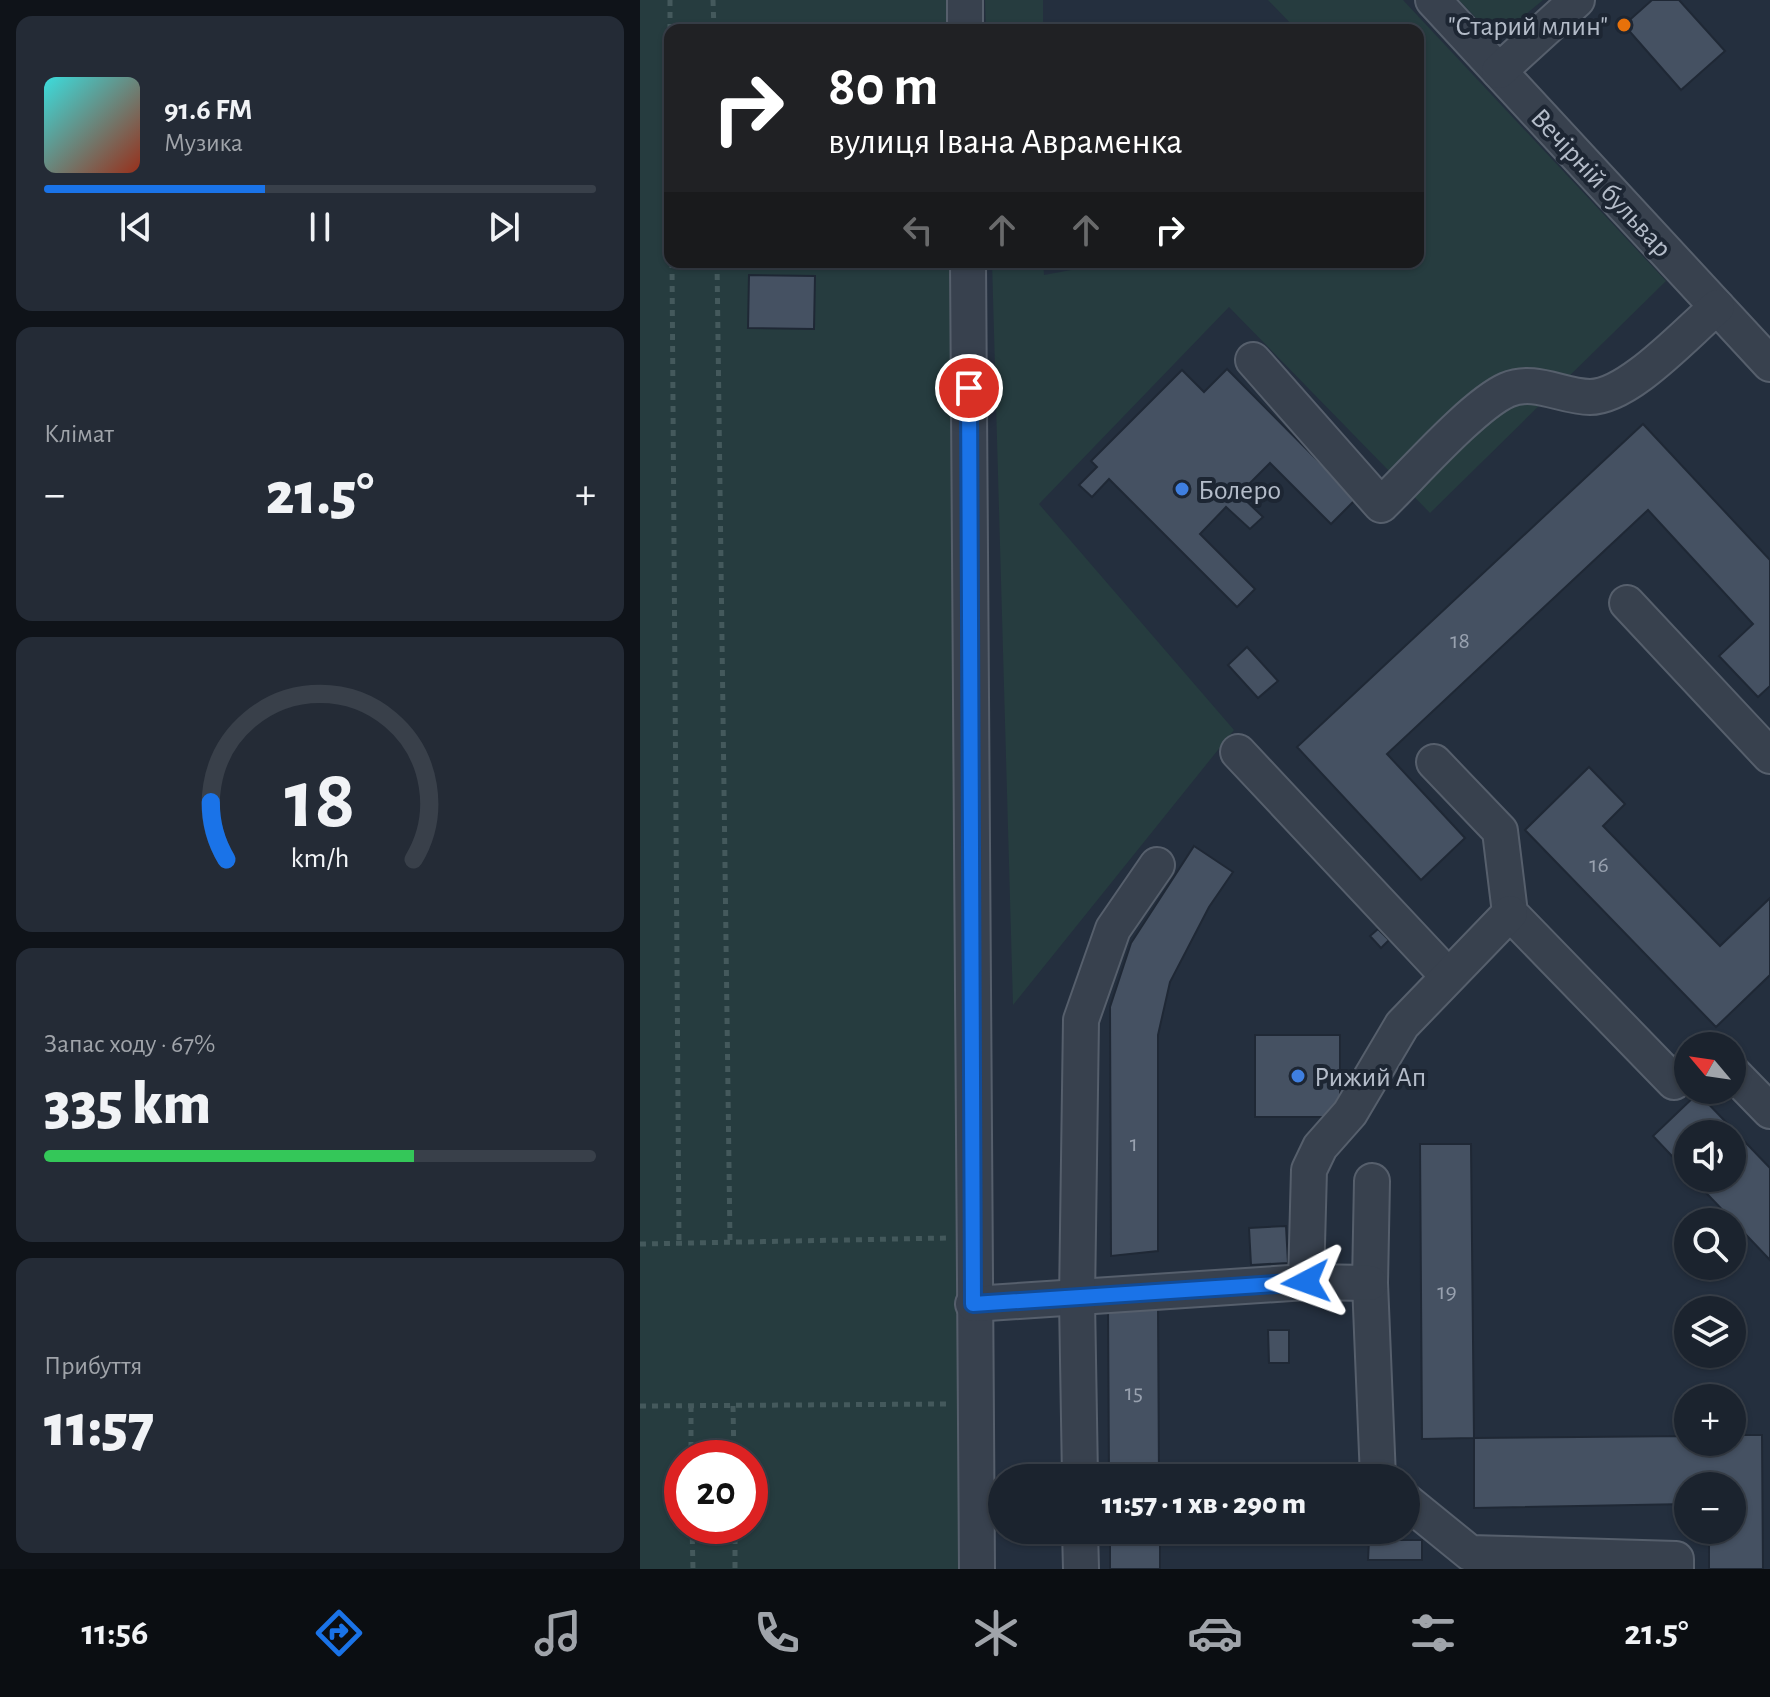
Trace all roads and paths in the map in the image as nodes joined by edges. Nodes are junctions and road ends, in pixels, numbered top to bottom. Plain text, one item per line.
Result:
1 (670, 0) edge
2 (713, 0) edge
3 (965, 0) edge
4 (1433, 0) edge
5 (1577, 0) edge
6 (670, 24) edge
7 (714, 24) edge
8 (965, 24) edge
9 (1499, 71) junction
10 (672, 268) edge
11 (717, 268) edge
12 (968, 268) edge
13 (1717, 307) junction
14 (1253, 360) dead end
15 (1769, 362) edge
16 (1627, 603) dead end
17 (1238, 752) dead end
18 (1770, 756) edge
19 (1434, 762) dead end
20 (1157, 865) dead end
21 (1510, 913) junction
22 (1448, 976) junction
23 (1674, 1082) edge
24 (1746, 1086) edge
25 (1770, 1111) edge
26 (1372, 1181) dead end
27 (973, 1237) junction
28 (730, 1242) junction
29 (679, 1243) junction
30 (640, 1244) edge
31 (1306, 1282) junction
32 (1370, 1283) junction
33 (1077, 1300) junction
34 (973, 1304) junction
35 (974, 1403) junction
36 (640, 1406) edge
37 (691, 1406) junction
38 (733, 1406) junction
39 (691, 1440) edge
40 (734, 1440) edge
41 (1080, 1464) edge
42 (1377, 1464) edge
43 (1420, 1512) edge
44 (692, 1544) edge
45 (735, 1544) edge
46 (1080, 1544) edge
47 (693, 1569) edge
48 (735, 1569) edge
49 (977, 1569) edge
50 (1081, 1569) edge
51 (1676, 1569) edge

1 - 6 path
2 - 7 path
3 - 8 street
4 - 9 street, Вечірній бульвар
5 - 9 street
9 - 13 street, Вечірній бульвар
10 - 29 path
11 - 28 path
12 - 27 street
13 - 14 street
13 - 15 street, Вечірній бульвар
16 - 18 street
17 - 22 street
19 - 21 street
20 - 33 street
21 - 22 street
21 - 23 street
22 - 31 street
24 - 25 street
26 - 32 street
27 - 28 path
27 - 34 street
28 - 29 path
29 - 30 path
31 - 32 street
31 - 33 street
32 - 42 street
33 - 34 street
33 - 41 street
34 - 35 street
35 - 38 path
35 - 49 street
36 - 37 path
37 - 38 path
37 - 39 path
38 - 40 path
43 - 51 street
44 - 47 path
45 - 48 path
46 - 50 street

